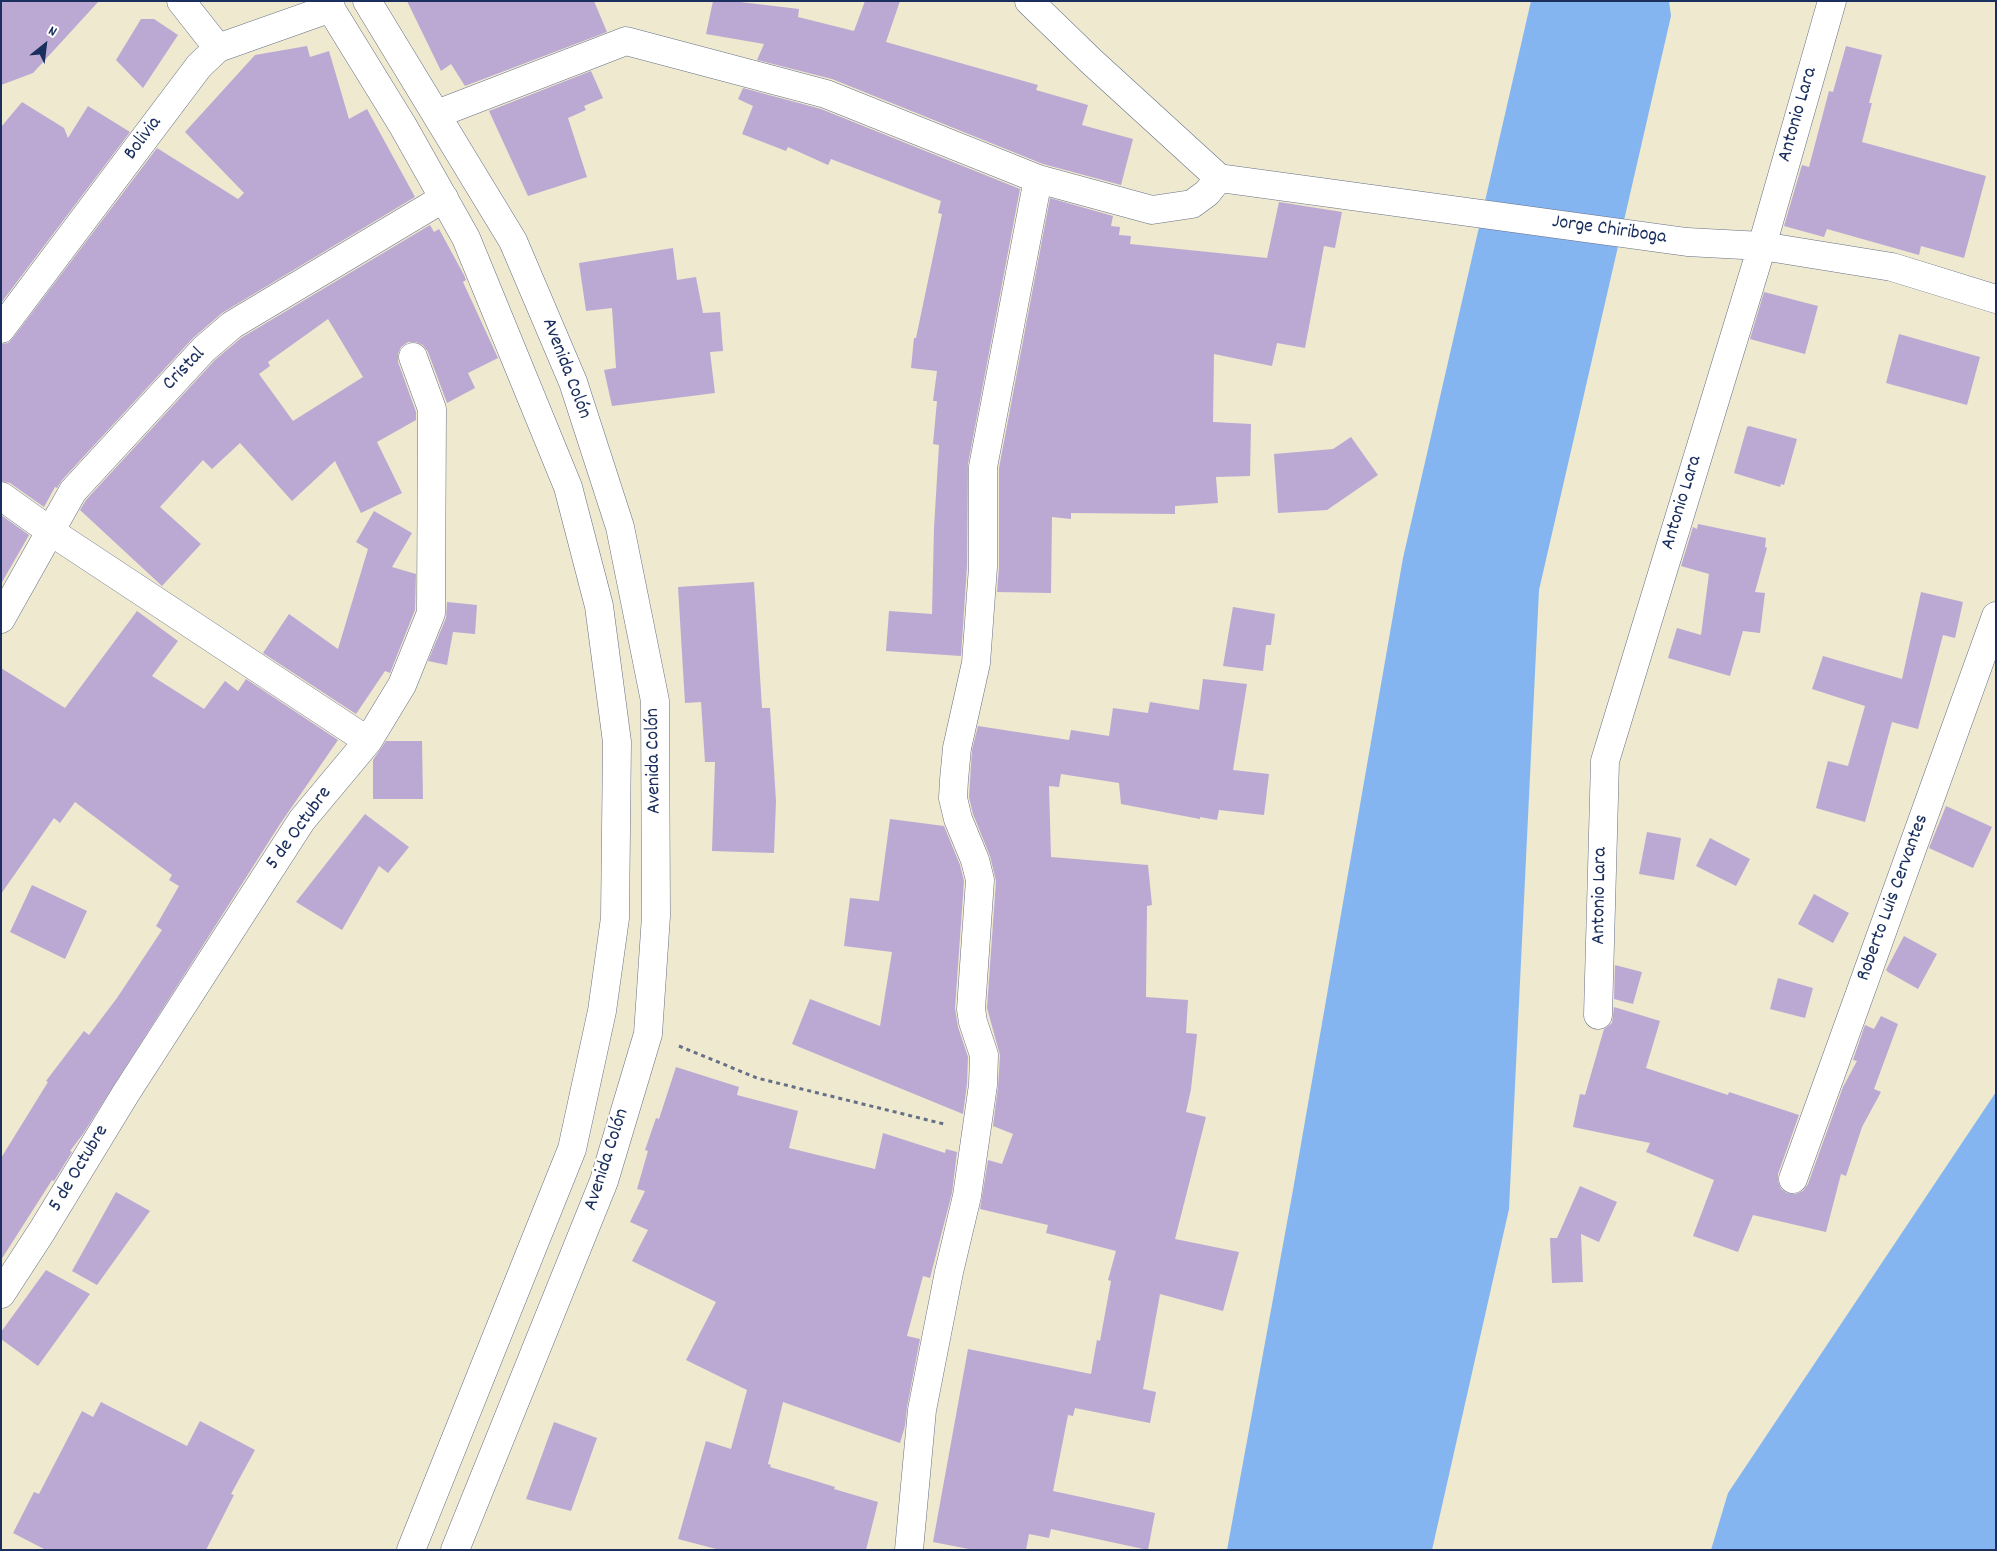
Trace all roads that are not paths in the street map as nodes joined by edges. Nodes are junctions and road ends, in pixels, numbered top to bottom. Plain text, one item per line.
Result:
1 (181, 1) edge
2 (367, 1) edge
3 (1029, 1) edge
4 (1832, 1) edge
5 (329, 5) edge
6 (218, 48) junction
7 (436, 114) junction
8 (1218, 178) junction
9 (1038, 179) junction
10 (444, 198) junction
11 (1762, 246) junction
12 (1996, 299) edge
13 (1, 329) edge
14 (413, 357) dead end
15 (1, 496) edge
16 (50, 531) junction
17 (1996, 616) edge
18 (1, 619) edge
19 (368, 741) junction
20 (1598, 1015) dead end
21 (1793, 1179) dead end
22 (1, 1294) edge
23 (411, 1550) edge
24 (455, 1550) edge
25 (909, 1550) edge

1 - 6 street
2 - 7 street, Avenida Colón
3 - 8 street
4 - 11 street, Antonio Lara
5 - 6 street, Bolivia
5 - 10 street, Avenida Colón
6 - 13 street, Bolivia
7 - 9 street
7 - 24 street, Avenida Colón
8 - 9 street
8 - 11 street, Jorge Chiriboga
9 - 25 street
10 - 16 street, Cristal
10 - 23 street, Avenida Colón
11 - 12 street, Jorge Chiriboga
11 - 20 street, Antonio Lara
14 - 19 street, 5 de Octubre
15 - 16 street
16 - 18 street, Cristal
16 - 19 street
17 - 21 street, Roberto Luis Cervantes
19 - 22 street, 5 de Octubre

